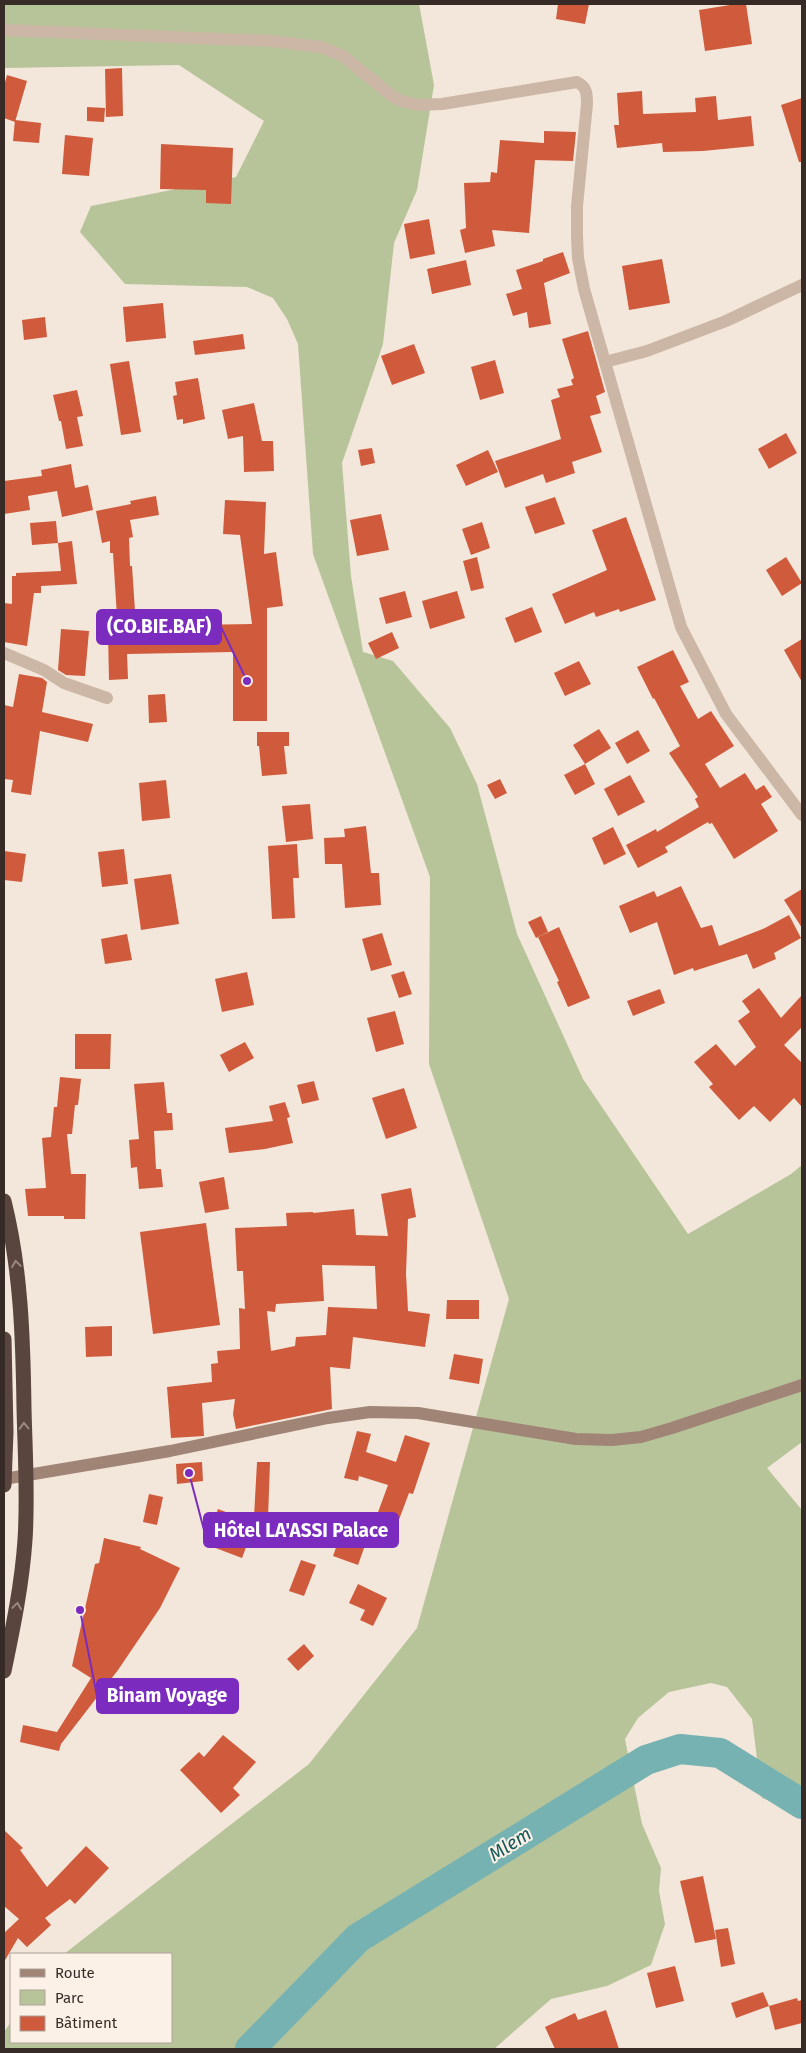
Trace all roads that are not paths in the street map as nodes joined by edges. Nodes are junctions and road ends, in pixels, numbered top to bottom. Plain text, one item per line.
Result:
1 (4, 30) edge
2 (802, 285) edge
3 (605, 362) junction
4 (4, 654) edge
5 (107, 698) dead end
6 (802, 815) edge
7 (4, 1201) edge
8 (4, 1340) edge
9 (802, 1385) edge
10 (5, 1432) edge
11 (26, 1475) junction
12 (4, 1479) edge
13 (4, 1485) edge
14 (4, 1671) edge

1 - 3 street
2 - 3 street
3 - 6 street
4 - 5 street
11 -> 7 highway
8 - 10 highway
9 - 11 street
10 - 12 highway
11 - 12 street
14 -> 11 highway
12 - 13 highway

